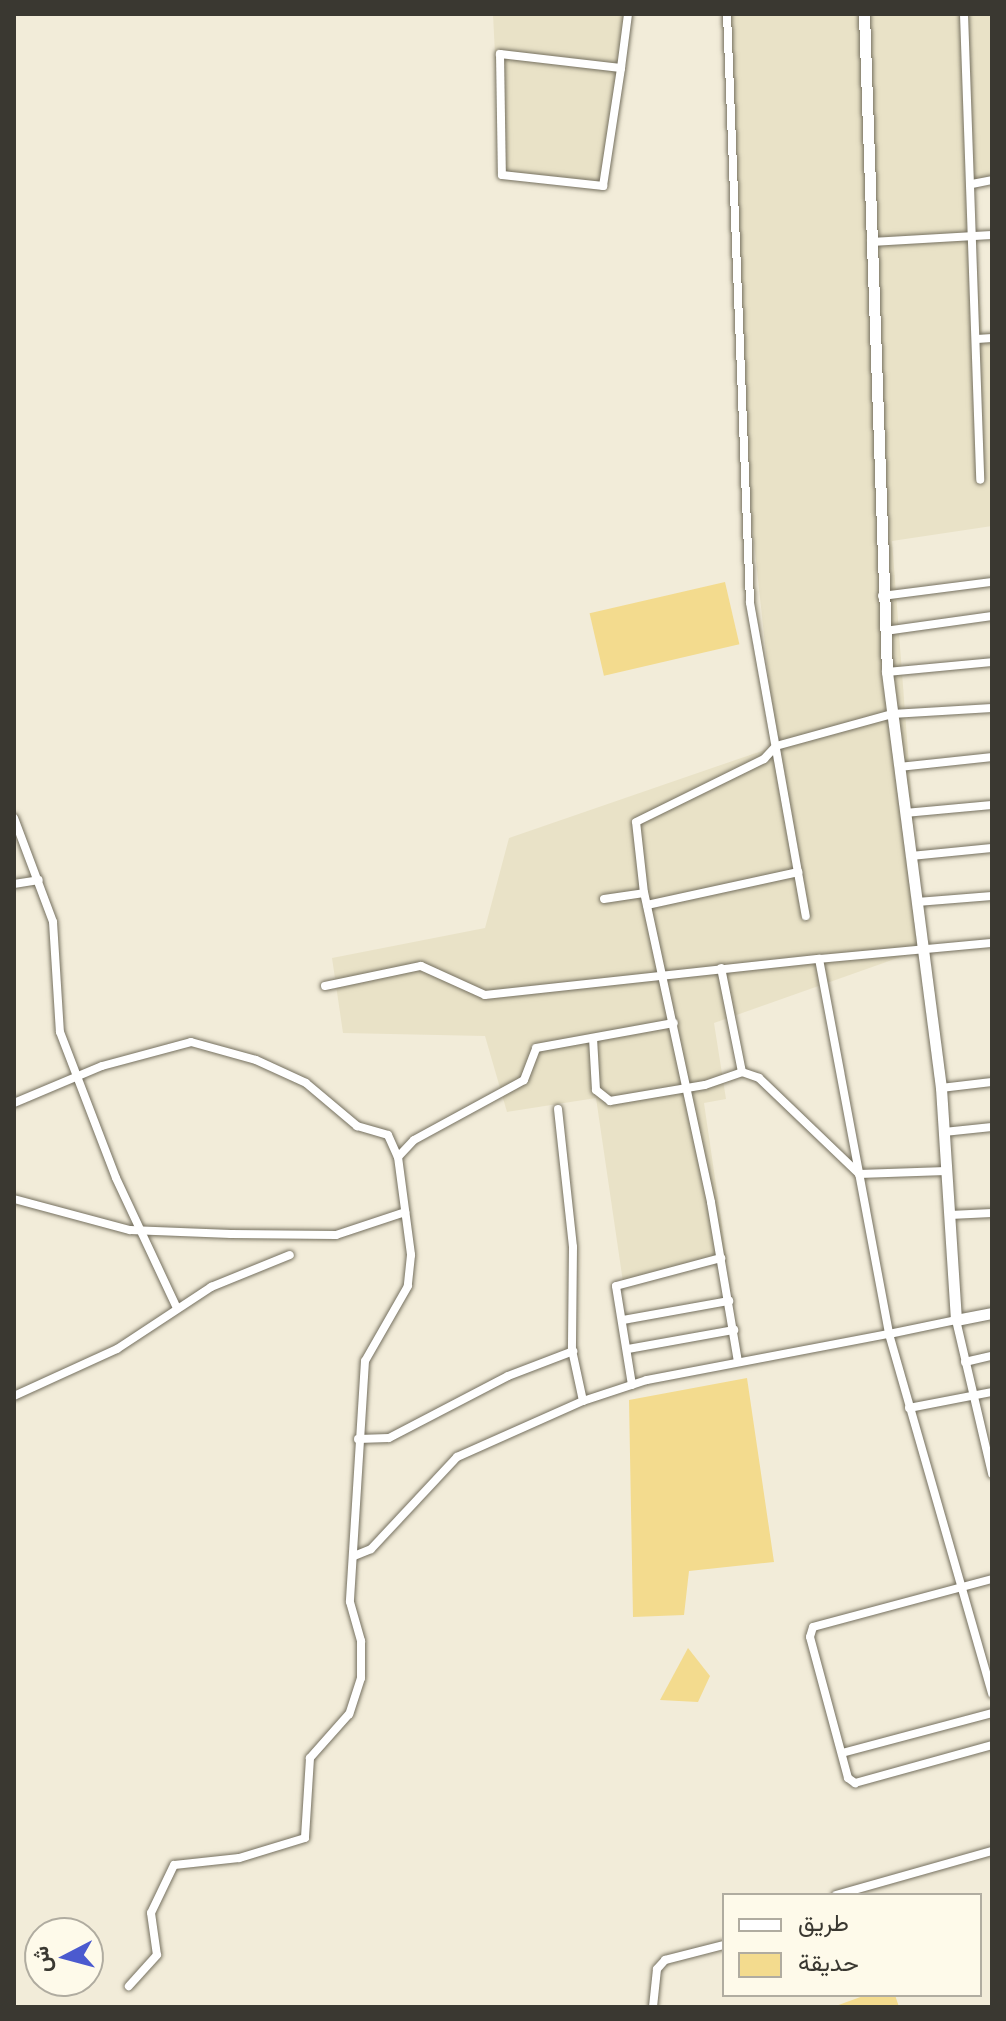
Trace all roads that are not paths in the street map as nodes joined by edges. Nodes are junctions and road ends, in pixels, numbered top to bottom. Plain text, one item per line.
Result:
1 (628, 14) edge
2 (727, 14) edge
3 (864, 14) edge
4 (964, 14) edge
5 (621, 68) junction
6 (992, 180) edge
7 (972, 184) junction
8 (974, 235) junction
9 (992, 235) edge
10 (871, 242) junction
11 (992, 338) edge
12 (977, 339) junction
13 (979, 406) junction
14 (992, 406) edge
15 (980, 480) dead end
16 (992, 582) edge
17 (882, 596) junction
18 (992, 616) edge
19 (885, 631) junction
20 (992, 662) edge
21 (887, 672) junction
22 (992, 708) edge
23 (892, 714) junction
24 (776, 746) junction
25 (992, 757) edge
26 (899, 767) junction
27 (992, 805) edge
28 (905, 813) junction
29 (14, 818) edge
30 (992, 848) edge
31 (911, 856) junction
32 (798, 872) junction
33 (39, 880) junction
34 (14, 884) edge
35 (644, 893) junction
36 (992, 896) edge
37 (604, 899) dead end
38 (917, 902) junction
39 (647, 905) junction
40 (806, 916) dead end
41 (992, 943) edge
42 (923, 949) junction
43 (819, 959) junction
44 (721, 968) junction
45 (661, 974) junction
46 (325, 986) dead end
47 (674, 1023) junction
48 (593, 1038) junction
49 (742, 1072) junction
50 (78, 1080) junction
51 (992, 1082) edge
52 (684, 1088) junction
53 (941, 1088) junction
54 (14, 1103) edge
55 (558, 1109) dead end
56 (992, 1127) edge
57 (944, 1132) junction
58 (398, 1157) junction
59 (946, 1171) junction
60 (859, 1174) junction
61 (14, 1199) edge
62 (405, 1212) junction
63 (992, 1213) edge
64 (950, 1215) junction
65 (140, 1231) junction
66 (290, 1255) dead end
67 (721, 1258) junction
68 (729, 1301) junction
69 (177, 1308) junction
70 (992, 1313) edge
71 (623, 1320) junction
72 (956, 1320) junction
73 (734, 1330) junction
74 (889, 1334) junction
75 (628, 1349) junction
76 (573, 1351) junction
77 (992, 1356) edge
78 (738, 1362) junction
79 (965, 1362) junction
80 (632, 1385) junction
81 (992, 1392) edge
82 (14, 1396) edge
83 (972, 1396) junction
84 (583, 1401) junction
85 (909, 1408) junction
86 (992, 1428) edge
87 (979, 1431) junction
88 (358, 1439) junction
89 (992, 1474) edge
90 (354, 1556) junction
91 (992, 1579) edge
92 (962, 1585) junction
93 (991, 1688) edge
94 (992, 1713) edge
95 (992, 1745) edge
96 (842, 1753) junction
97 (992, 1851) edge
98 (843, 1893) edge
99 (722, 1946) edge
100 (129, 1986) dead end
101 (653, 2007) edge

1 - 5 street
2 - 24 street
3 - 10 street
4 - 7 street
5 - 5 street
6 - 7 street
7 - 8 street
8 - 9 street
8 - 10 street
8 - 12 street
10 - 17 street
11 - 12 street
12 - 13 street
13 - 14 street
13 - 15 street
16 - 17 street
17 - 19 street
18 - 19 street
19 - 21 street
20 - 21 street
21 - 23 street
22 - 23 street
23 - 24 street
23 - 26 street
24 - 32 street
24 - 35 street
25 - 26 street
26 - 28 street
27 - 28 street
28 - 31 street
29 - 33 street
30 - 31 street
31 - 38 street
32 - 39 street
32 - 40 street
33 - 34 street
33 - 50 street
35 - 37 street
35 - 39 street
36 - 38 street
38 - 42 street
39 - 45 street
41 - 42 street
42 - 43 street
42 - 53 street
43 - 44 street
43 - 60 street
44 - 45 street
44 - 49 street
45 - 46 street
45 - 47 street
47 - 48 street
47 - 52 street
48 - 52 street
48 - 58 street
49 - 52 street
49 - 60 street
50 - 54 street
50 - 58 street
50 - 65 street
51 - 53 street
52 - 67 street
53 - 57 street
55 - 76 street
56 - 57 street
57 - 59 street
58 - 62 street
59 - 60 street
59 - 64 street
60 - 74 street
61 - 65 street
62 - 65 street
62 - 88 street
63 - 64 street
64 - 72 street
65 - 69 street
66 - 69 street
67 - 68 street
67 - 71 street
68 - 71 street
68 - 73 street
69 - 82 street
70 - 72 street
71 - 75 street
72 - 74 street
72 - 79 street
73 - 75 street
73 - 78 street
74 - 78 street
74 - 85 street
75 - 80 street
76 - 84 street
76 - 88 street
77 - 79 street
78 - 80 street
79 - 83 street
80 - 84 street
81 - 83 street
83 - 85 street
83 - 87 street
84 - 90 street
85 - 92 street
86 - 87 street
87 - 89 street
88 - 90 street
90 - 100 street
91 - 92 street
92 - 93 street
92 - 96 street
94 - 96 street
95 - 96 street
97 - 98 street
99 - 101 street

